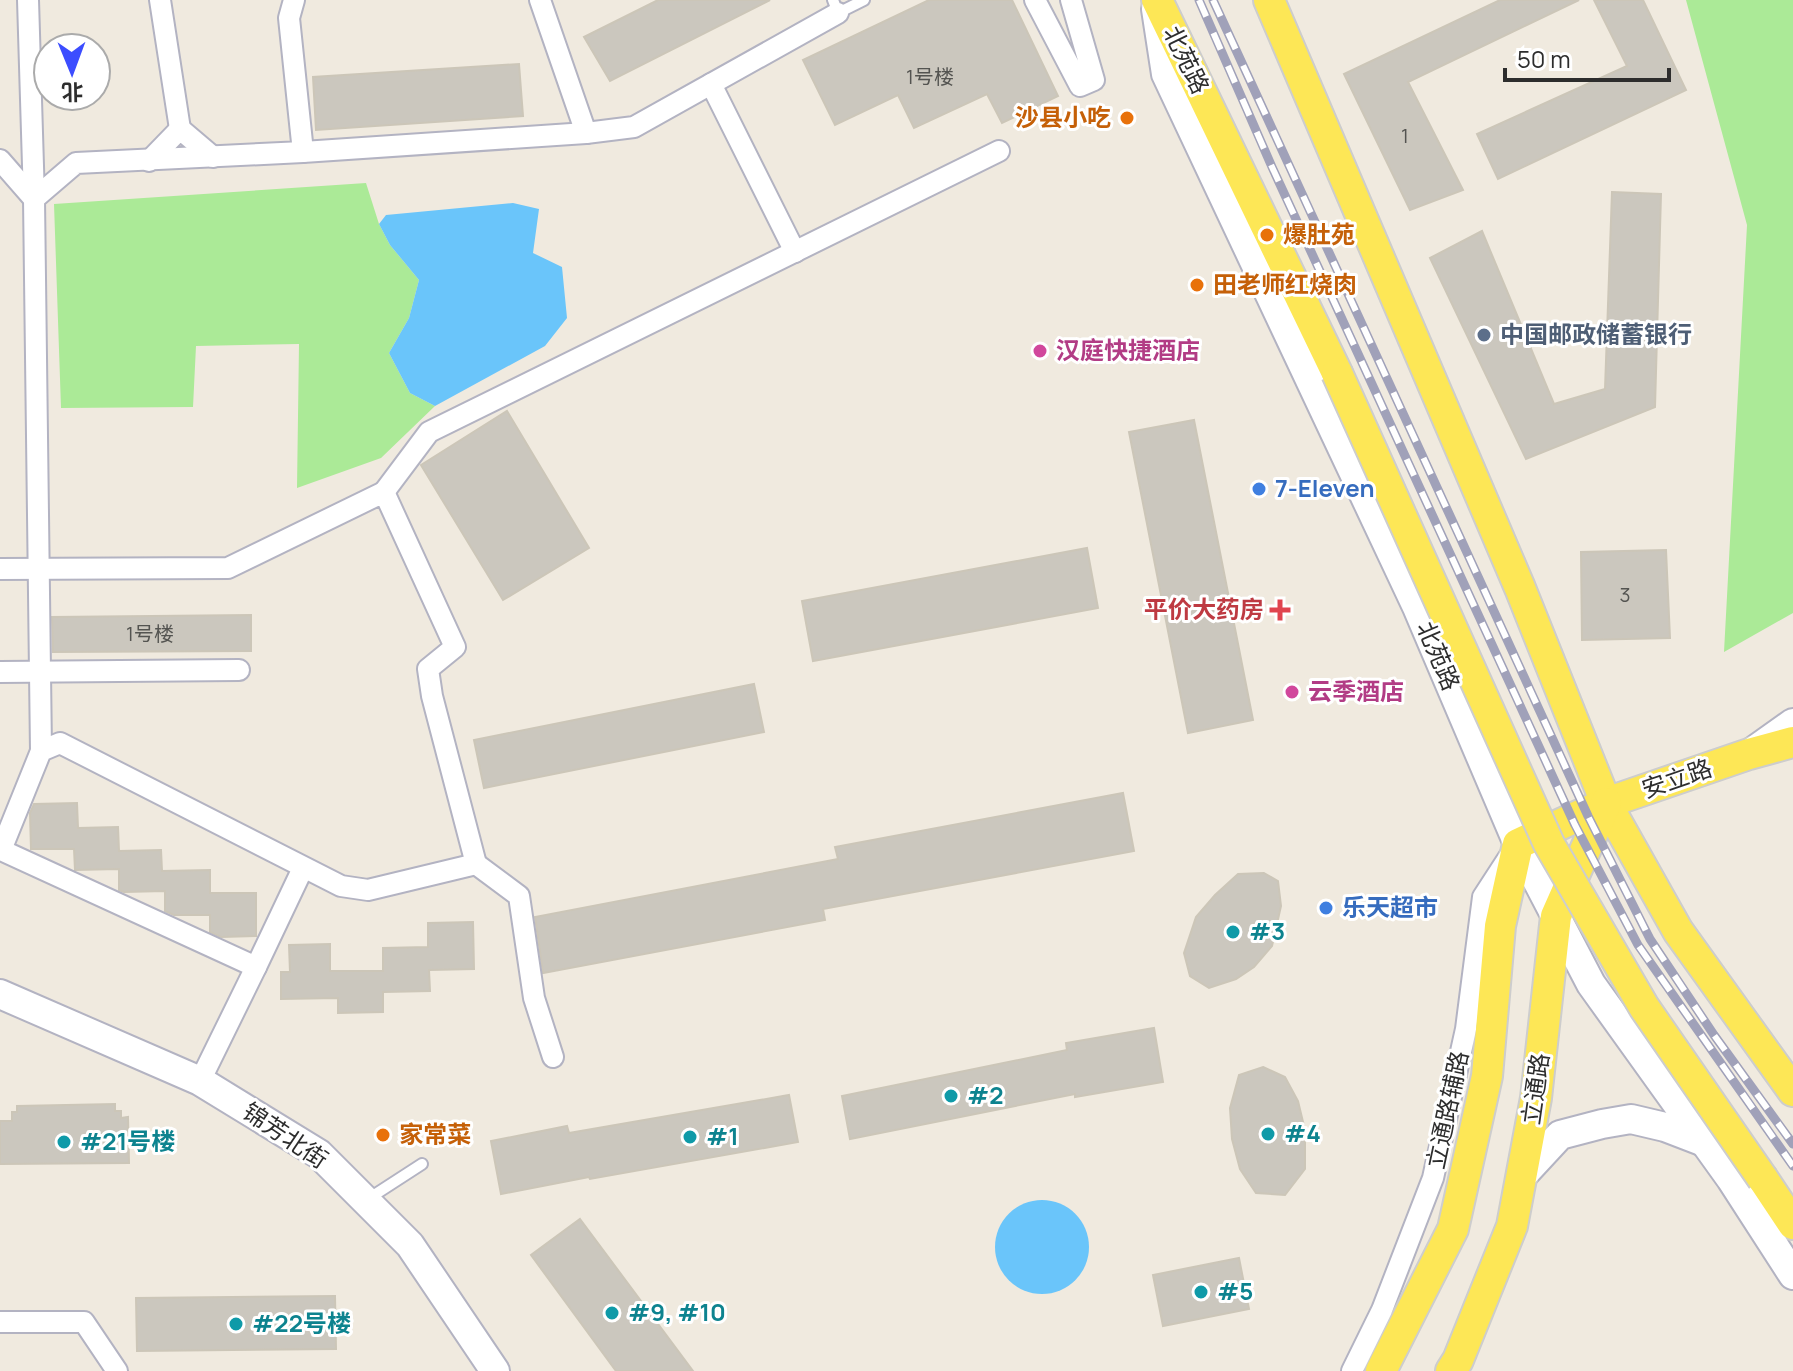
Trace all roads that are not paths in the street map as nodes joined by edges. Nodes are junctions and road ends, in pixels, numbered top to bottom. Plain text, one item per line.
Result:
1 (28, 0) edge
2 (160, 0) edge
3 (294, 0) edge
4 (540, 0) edge
5 (864, 0) edge
6 (1035, 0) edge
7 (1071, 0) edge
8 (1156, 0) edge
9 (1269, 0) edge
10 (835, 6) edge
11 (711, 84) junction
12 (180, 129) junction
13 (586, 133) junction
14 (999, 151) dead end
15 (303, 152) junction
16 (213, 157) junction
17 (0, 160) edge
18 (149, 161) junction
19 (34, 199) junction
20 (795, 252) junction
21 (384, 492) junction
22 (0, 569) edge
23 (40, 570) junction
24 (239, 670) dead end
25 (0, 672) edge
26 (40, 672) junction
27 (1793, 723) edge
28 (1793, 742) edge
29 (41, 751) junction
30 (1749, 754) junction
31 (1606, 803) junction
32 (1518, 844) junction
33 (0, 850) edge
34 (476, 864) junction
35 (303, 868) junction
36 (1556, 916) junction
37 (256, 967) junction
38 (0, 994) edge
39 (553, 1057) dead end
40 (200, 1081) junction
41 (1793, 1091) edge
42 (1704, 1142) junction
43 (422, 1164) dead end
44 (1522, 1176) junction
45 (366, 1200) junction
46 (1793, 1224) edge
47 (1793, 1275) edge
48 (0, 1322) edge
49 (117, 1371) edge
50 (495, 1371) edge
51 (1352, 1371) edge
52 (1381, 1371) edge
53 (1451, 1371) edge

1 - 19 street
2 - 12 street
3 - 15 street
4 - 13 street
5 - 10 lane
6 - 7 street
8 - 32 street, 北苑路
8 - 46 main road, 北苑路, bridge
9 - 31 main road
10 - 11 street
11 - 13 street
11 - 20 street
12 - 16 street
12 - 18 street
13 - 15 street
14 - 20 street
15 - 16 street
16 - 18 street
17 - 19 street
18 - 19 street
19 - 23 street
20 - 21 street
21 - 23 street
21 - 34 street
22 - 23 street
23 - 26 street
24 - 26 street
25 - 26 street
26 - 29 street
27 - 30 street, 安立路
28 - 30 main road, 安立路
29 - 33 street
29 - 35 street
30 - 31 main road, 安立路
31 - 32 main road, 安立路
31 - 36 main road, 立通路
31 - 41 main road
32 - 36 street, 北苑路
32 - 51 street, 立通路辅路
32 - 52 main road, 立通路
33 - 37 street
34 - 35 street
34 - 39 street
35 - 37 street
36 - 42 street, 北苑路
36 - 44 main road, 立通路
37 - 40 street
38 - 40 street, 锦芳北街
40 - 45 street, 锦芳北街
42 - 44 street
42 - 47 street, 北苑路
43 - 45 lane
44 - 53 main road, 立通路
45 - 50 street, 锦芳北街
48 - 49 street

